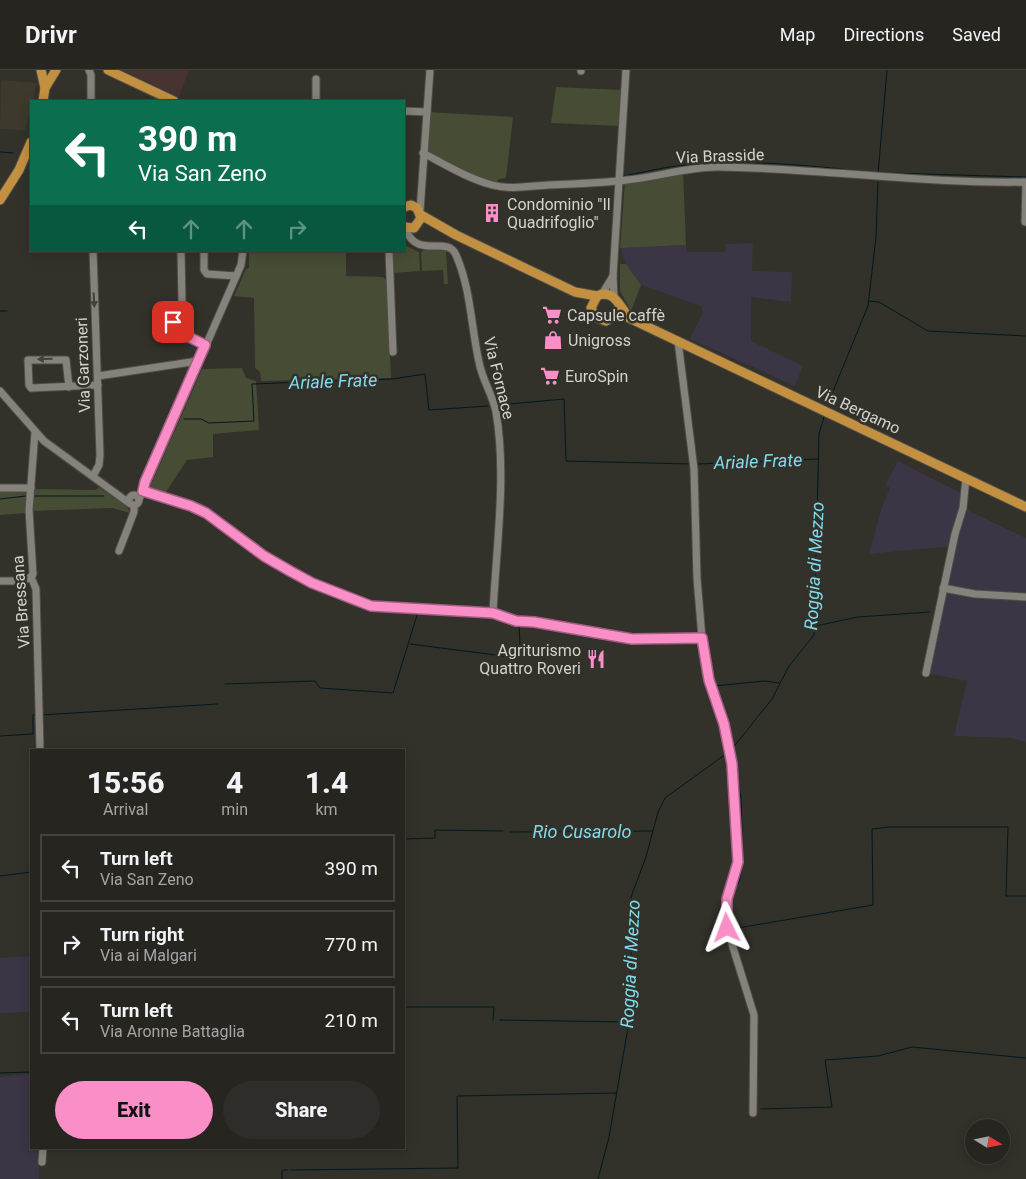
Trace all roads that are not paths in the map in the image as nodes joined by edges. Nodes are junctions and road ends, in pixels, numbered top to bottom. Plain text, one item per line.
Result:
1 (41, 70) edge
2 (56, 70) edge
3 (108, 70) edge
4 (430, 70) edge
5 (626, 70) edge
6 (92, 72) edge
7 (316, 79) dead end
8 (45, 88) junction
9 (43, 100) edge
10 (91, 100) edge
11 (172, 100) edge
12 (316, 100) edge
13 (405, 111) edge
14 (427, 112) junction
15 (30, 144) edge
16 (423, 153) junction
17 (619, 181) junction
18 (1026, 182) edge
19 (421, 191) junction
20 (0, 200) edge
21 (405, 206) edge
22 (420, 213) junction
23 (1025, 222) edge
24 (411, 227) edge
25 (449, 232) junction
26 (93, 252) edge
27 (181, 252) edge
28 (204, 252) edge
29 (243, 252) edge
30 (389, 252) edge
31 (236, 276) junction
32 (613, 276) junction
33 (614, 297) junction
34 (597, 298) junction
35 (619, 307) junction
36 (614, 318) junction
37 (629, 318) junction
38 (678, 341) junction
39 (205, 345) junction
40 (393, 352) dead end
41 (198, 361) junction
42 (98, 376) junction
43 (98, 385) junction
44 (68, 387) junction
45 (0, 391) edge
46 (35, 432) junction
47 (44, 441) junction
48 (33, 452) junction
49 (93, 476) junction
50 (966, 478) junction
51 (145, 482) junction
52 (0, 488) edge
53 (31, 488) junction
54 (143, 491) junction
55 (133, 500) junction
56 (1026, 507) edge
57 (119, 551) dead end
58 (31, 578) junction
59 (0, 581) edge
60 (943, 588) junction
61 (1026, 597) edge
62 (493, 613) junction
63 (702, 638) junction
64 (926, 673) dead end
65 (40, 749) edge
66 (753, 1113) dead end
67 (43, 1149) edge
68 (42, 1162) dead end

1 - 8 main road
2 - 8 main road
3 - 11 main road
4 - 14 street
5 - 17 street
6 - 10 street
7 - 12 street
8 - 9 main road
13 - 14 street
14 - 16 street
15 - 20 main road
16 - 17 street, Via Brasside
16 - 19 street
17 - 18 street, Via Brasside
17 - 32 street
18 - 23 street
19 - 21 street
19 - 22 street
21 - 22 main road
22 - 24 main road
22 - 25 main road
24 - 25 main road
24 - 62 street, Via Fornace
25 - 34 main road
26 -> 42 street, Via Garzoneri
27 - 39 street
28 - 31 street
29 - 31 street
30 - 40 street
31 - 39 street
32 - 33 street
32 - 34 street
33 - 34 main road
33 - 35 main road, Via Bergamo
34 - 36 main road, Via Bergamo
35 - 36 main road
35 - 37 main road, Via Bergamo
36 - 37 main road, Via Bergamo
37 - 38 main road, Via Bergamo
38 - 50 main road, Via Bergamo
38 - 63 street
39 - 41 street
41 - 42 street
41 - 51 street
42 - 43 street, Via Garzoneri
43 - 44 street
43 - 49 street, Via Garzoneri
44 -> 44 street
45 - 46 street
46 - 47 street
46 - 48 street, Via Bressana
47 - 48 street
47 - 49 street
48 - 53 street, Via Bressana
49 - 55 street
50 - 56 main road, Via Bergamo
50 - 60 street
51 - 54 street
51 - 55 street
52 - 53 street
53 - 58 street, Via Bressana
54 - 55 street
54 - 62 street
55 - 57 street
58 - 59 street
58 - 65 street, Via Bressana
60 - 61 street
60 - 64 street
62 - 63 street
63 - 66 street
67 - 68 street

